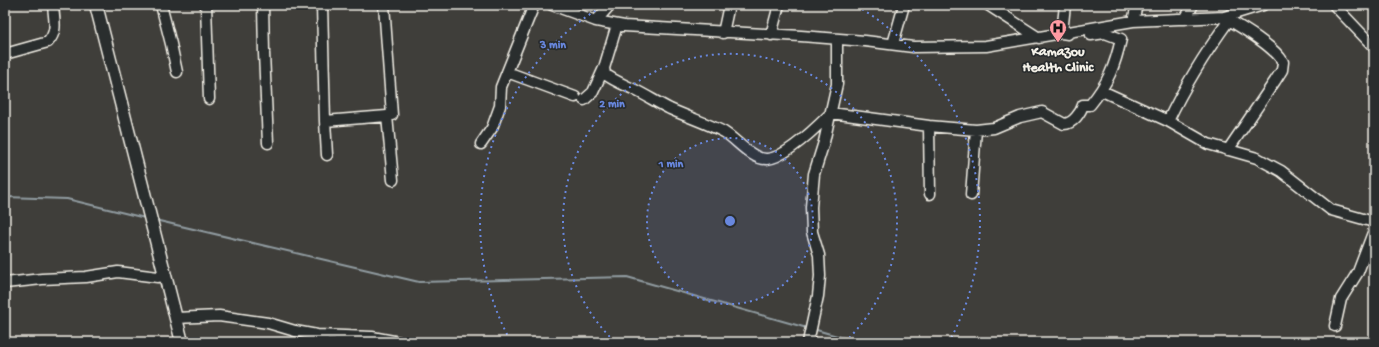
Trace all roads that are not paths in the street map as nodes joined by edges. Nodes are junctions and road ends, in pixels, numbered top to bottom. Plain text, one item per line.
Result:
1 (53, 5) edge
2 (90, 5) edge
3 (96, 5) edge
4 (161, 5) edge
5 (206, 5) edge
6 (264, 5) edge
7 (322, 5) edge
8 (384, 5) edge
9 (534, 5) edge
10 (552, 5) edge
11 (610, 5) edge
12 (729, 5) edge
13 (779, 5) edge
14 (904, 5) edge
15 (988, 5) edge
16 (1065, 5) edge
17 (1137, 5) edge
18 (1193, 5) edge
19 (1263, 5) edge
20 (1334, 5) edge
21 (1227, 18) junction
22 (1186, 19) junction
23 (596, 21) junction
24 (1133, 21) junction
25 (617, 25) junction
26 (723, 32) junction
27 (1062, 33) junction
28 (771, 34) junction
29 (1039, 38) junction
30 (837, 39) junction
31 (893, 44) junction
32 (1374, 47) edge
33 (5, 54) edge
34 (604, 68) junction
35 (177, 72) dead end
36 (508, 72) junction
37 (1102, 91) junction
38 (209, 99) dead end
39 (831, 113) junction
40 (392, 115) dead end
41 (325, 121) junction
42 (1168, 121) junction
43 (929, 126) junction
44 (976, 130) junction
45 (268, 143) dead end
46 (481, 144) dead end
47 (1228, 150) junction
48 (327, 155) dead end
49 (393, 180) dead end
50 (930, 194) dead end
51 (971, 195) dead end
52 (1374, 222) edge
53 (1374, 230) edge
54 (158, 277) junction
55 (5, 283) edge
56 (176, 318) junction
57 (1335, 326) dead end
58 (174, 342) edge
59 (182, 342) edge
60 (399, 342) edge
61 (808, 342) edge

1 - 33 street
2 - 54 main road
3 - 56 main road
4 - 35 street
5 - 38 street
6 - 45 street
7 - 41 street
8 - 40 street
9 - 36 street
10 - 23 street
11 - 23 street
12 - 26 street
13 - 28 street
14 - 31 street
15 - 29 street
16 - 27 street
17 - 24 street
18 - 22 street
19 - 21 street
20 - 32 street
21 - 22 street
21 - 42 street
21 - 47 street
22 - 24 street
23 - 25 street
24 - 27 street
25 - 26 street
25 - 34 street
26 - 28 street
27 - 29 street
27 - 37 street
28 - 30 street
29 - 31 street
30 - 31 street
30 - 39 street
34 - 36 street
34 - 39 street
36 - 46 street
37 - 42 street
37 - 44 street
39 - 43 street
39 - 61 street
41 - 48 street
41 - 49 street
42 - 47 street
43 - 44 street
43 - 50 street
44 - 51 street
47 - 52 street
53 - 57 street
54 - 55 street
54 - 58 main road
56 - 59 main road
56 - 60 street

